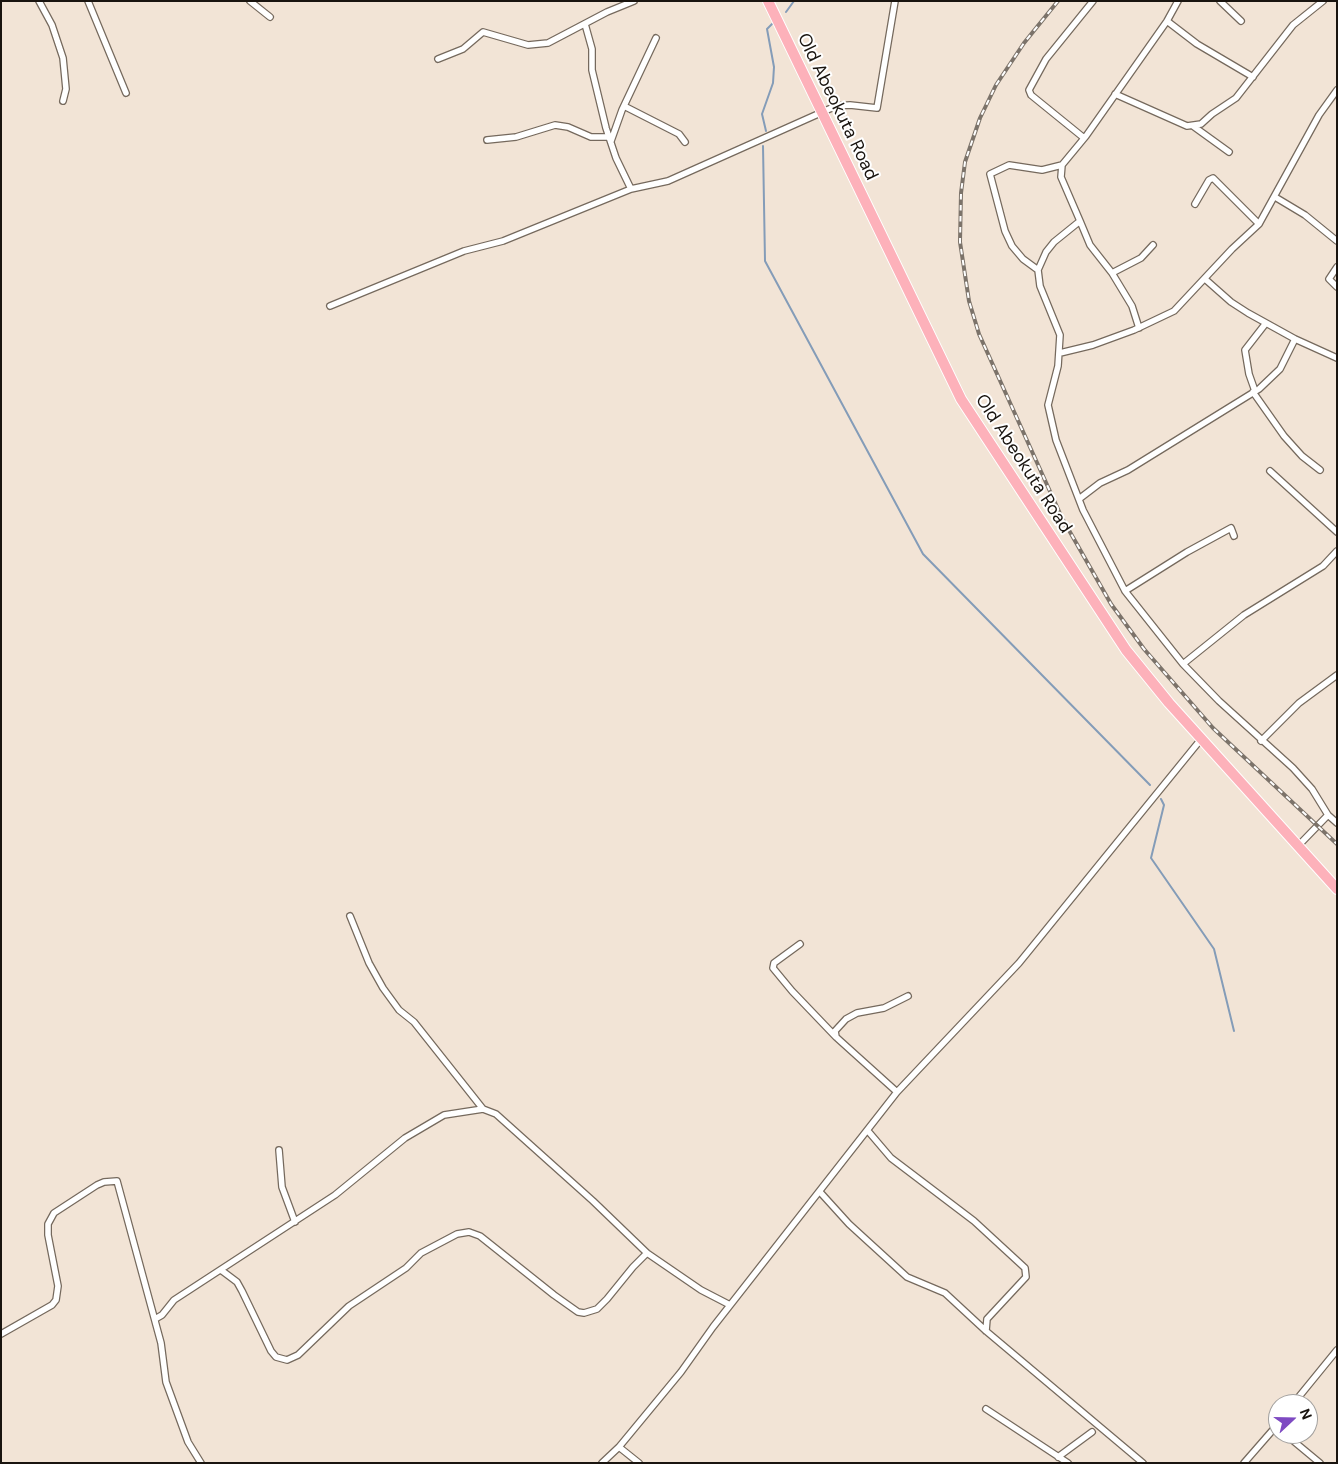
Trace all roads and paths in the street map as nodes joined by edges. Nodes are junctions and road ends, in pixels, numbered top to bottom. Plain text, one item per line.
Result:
1 (39, 1) edge
2 (88, 1) edge
3 (250, 1) edge
4 (634, 1) edge
5 (768, 1) edge
6 (895, 1) edge
7 (1093, 1) edge
8 (1178, 1) edge
9 (1220, 1) edge
10 (1323, 1) edge
11 (270, 17) dead end
12 (1167, 21) junction
13 (1241, 21) dead end
14 (585, 24) junction
15 (656, 38) dead end
16 (438, 58) dead end
17 (1253, 77) junction
18 (1337, 90) edge
19 (126, 92) dead end
20 (1114, 94) junction
21 (63, 101) dead end
22 (624, 106) junction
23 (821, 112) junction
24 (1194, 126) junction
25 (1084, 138) junction
26 (610, 139) junction
27 (487, 140) dead end
28 (685, 142) dead end
29 (1229, 152) dead end
30 (1062, 165) junction
31 (632, 189) junction
32 (1275, 197) junction
33 (1195, 204) dead end
34 (1080, 221) junction
35 (1259, 224) junction
36 (1337, 241) edge
37 (1153, 245) dead end
38 (1337, 267) edge
39 (1038, 270) junction
40 (1112, 272) junction
41 (1206, 279) junction
42 (1337, 287) edge
43 (330, 306) dead end
44 (1266, 323) junction
45 (1140, 328) junction
46 (1295, 339) junction
47 (1060, 353) junction
48 (1337, 358) edge
49 (1254, 392) junction
50 (1320, 470) dead end
51 (1270, 471) dead end
52 (1079, 499) junction
53 (1337, 532) edge
54 (1234, 536) dead end
55 (1337, 551) edge
56 (1125, 590) junction
57 (1183, 664) junction
58 (1337, 675) edge
59 (1202, 738) junction
60 (1261, 741) junction
61 (1328, 815) junction
62 (1337, 823) edge
63 (1298, 846) junction
64 (1337, 889) edge
65 (350, 916) dead end
66 (800, 944) dead end
67 (908, 996) dead end
68 (836, 1037) junction
69 (897, 1092) junction
70 (483, 1109) junction
71 (868, 1131) junction
72 (279, 1150) dead end
73 (820, 1192) junction
74 (295, 1222) junction
75 (647, 1253) junction
76 (221, 1270) junction
77 (730, 1305) junction
78 (155, 1319) junction
79 (986, 1331) junction
80 (1, 1334) edge
81 (1337, 1350) edge
82 (1301, 1394) edge
83 (986, 1409) dead end
84 (1092, 1432) dead end
85 (1268, 1436) edge
86 (1297, 1444) edge
87 (619, 1447) junction
88 (1058, 1457) junction
89 (201, 1463) edge
90 (602, 1463) edge
91 (639, 1463) edge
92 (1068, 1463) edge
93 (1143, 1463) edge
94 (1244, 1463) edge
95 (1320, 1463) edge

1 - 21 street
2 - 19 street
3 - 11 street
4 - 14 street
5 - 23 highway, Old Abeokuta Road
6 - 23 street
7 - 25 street
8 - 12 street
9 - 13 street
10 - 17 street
12 - 17 street
12 - 20 street
14 - 16 street
14 - 26 street
15 - 22 street
17 - 24 street
18 - 32 street
20 - 24 street
20 - 25 street
22 - 26 street
22 - 28 street
23 - 31 street
23 - 59 highway, Old Abeokuta Road
24 - 29 street
25 - 30 street
26 - 27 street
26 - 31 street
30 - 34 street
30 - 39 street
31 - 43 street
32 - 35 street
32 - 36 street
33 - 35 street
34 - 39 street
34 - 40 street
35 - 41 street
37 - 40 street
38 - 42 street
39 - 47 street
40 - 45 street
41 - 44 street
41 - 45 street
44 - 46 street
44 - 49 street
45 - 47 street
46 - 48 street
46 - 49 street
47 - 52 street
49 - 50 street
49 - 52 street
51 - 53 street
52 - 56 street
54 - 56 street
55 - 57 street
56 - 57 street
57 - 60 street
58 - 60 street
59 - 63 highway, Old Abeokuta Road
59 - 69 street
60 - 61 street
61 - 62 street
61 - 63 street
63 - 64 highway, Old Abeokuta Road
65 - 70 street
66 - 68 street
67 - 68 street
68 - 69 street
69 - 71 street
70 - 74 street
70 - 75 street
71 - 73 street
71 - 79 street
72 - 74 street
73 - 77 street
73 - 79 street
74 - 76 street
75 - 76 street
75 - 77 street
76 - 78 street
77 - 87 street
78 - 80 street
78 - 89 street
79 - 93 street
81 - 82 street
83 - 88 street
84 - 88 street
85 - 94 street
86 - 95 street
87 - 90 street
87 - 91 street
88 - 92 street

